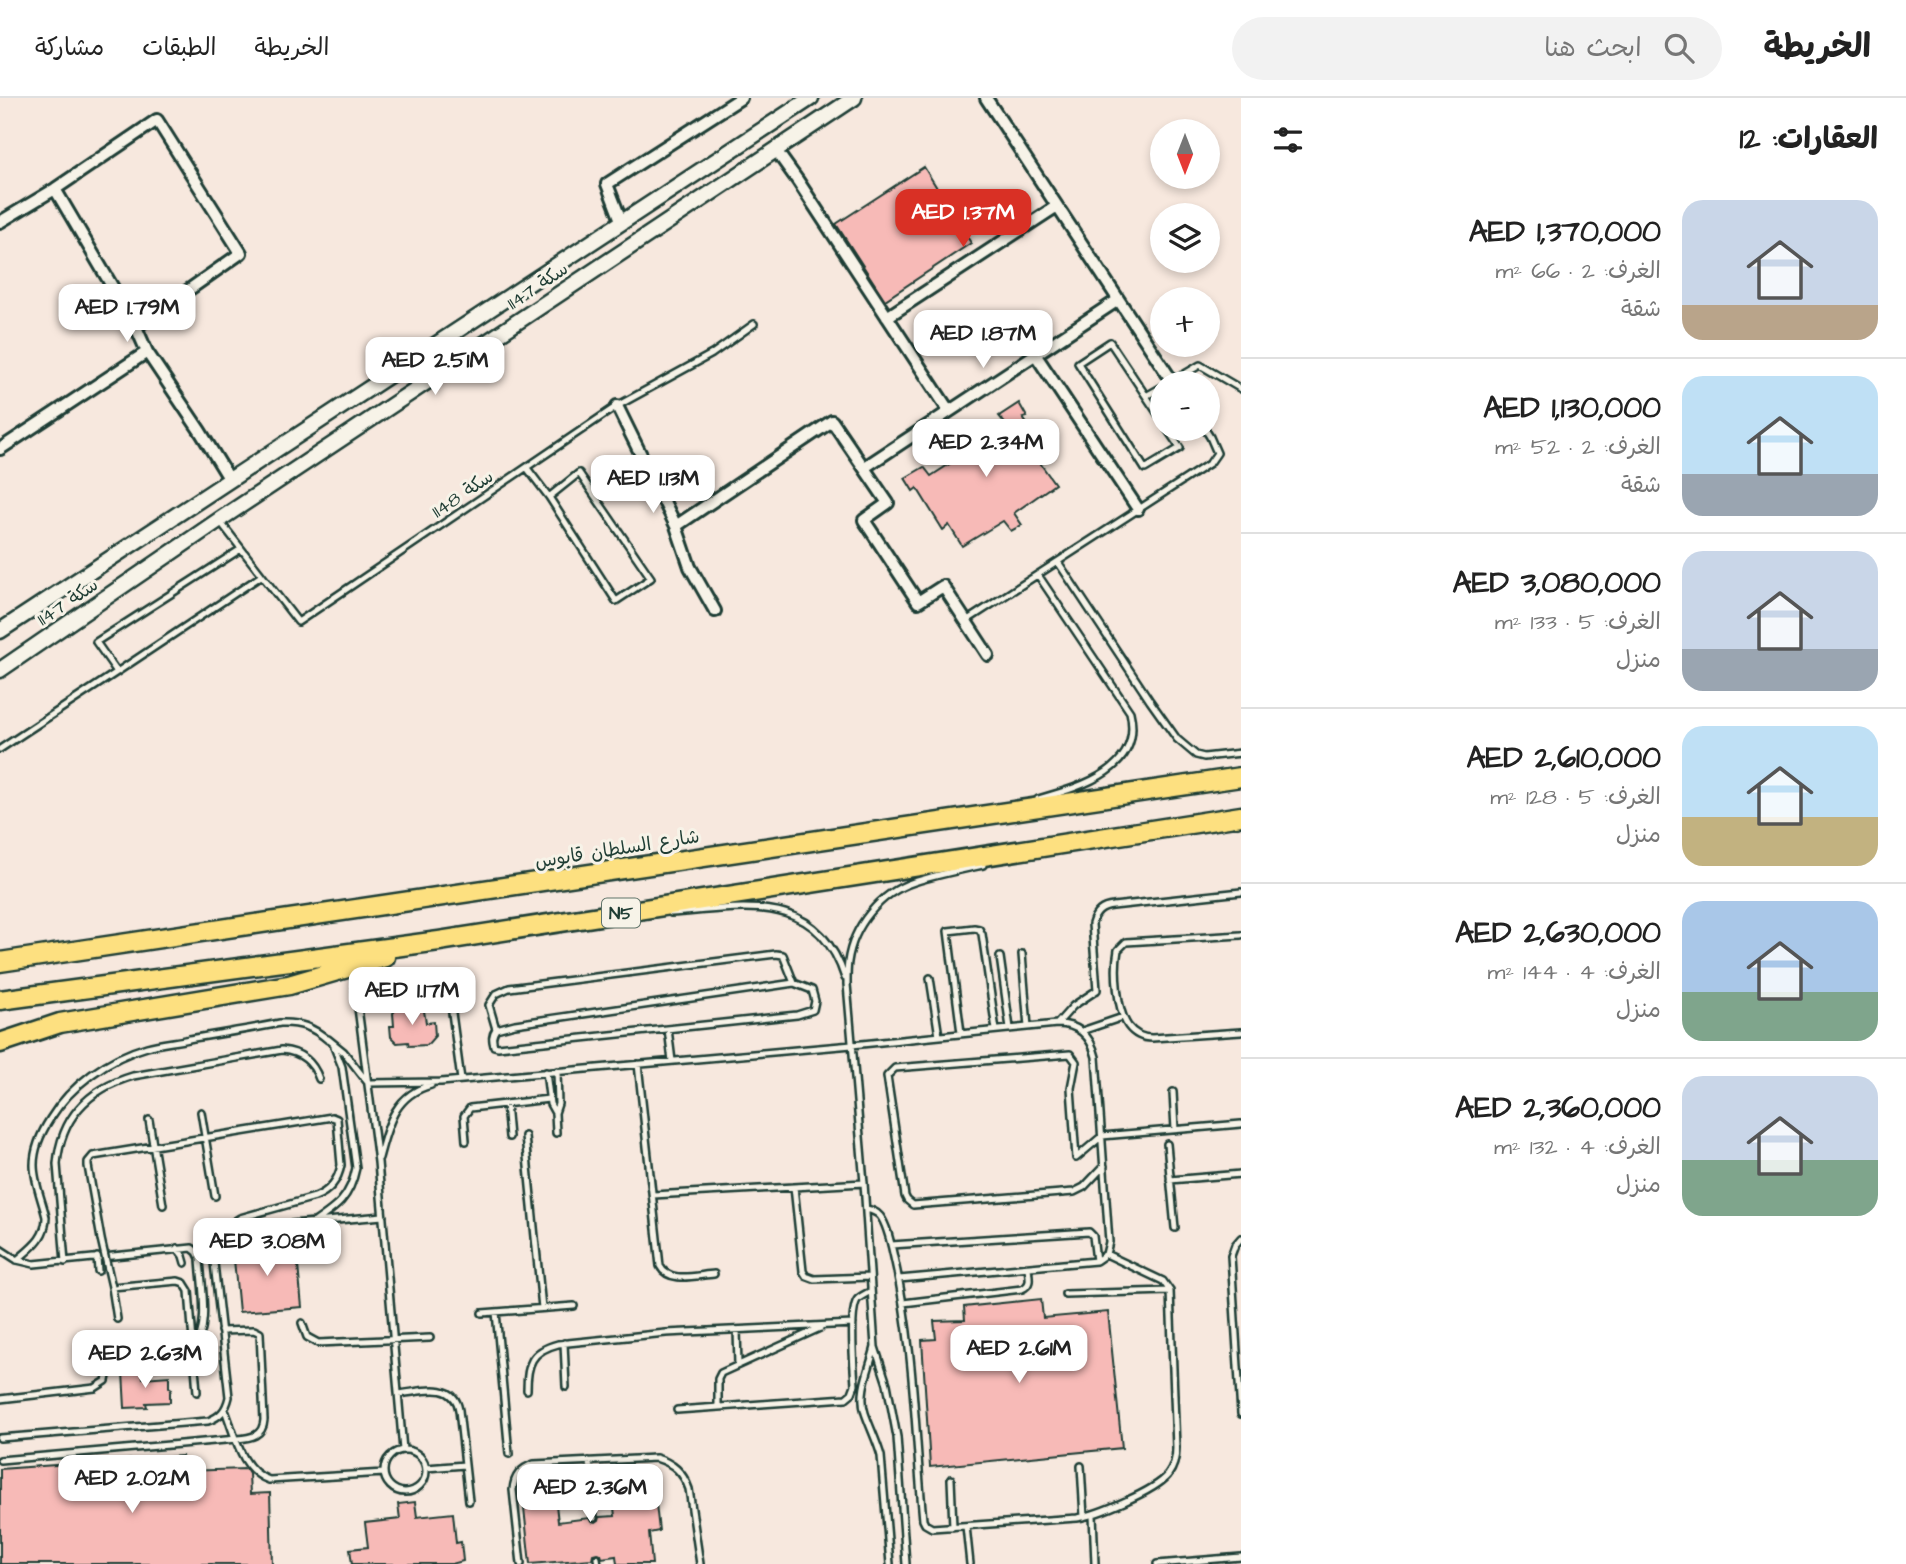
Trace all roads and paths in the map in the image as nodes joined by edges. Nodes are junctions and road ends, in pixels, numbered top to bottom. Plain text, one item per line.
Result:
1 (741, 98) edge
2 (811, 98) edge
3 (854, 98) edge
4 (986, 98) edge
5 (775, 149) junction
6 (55, 189) junction
7 (1057, 206) junction
8 (0, 222) edge
9 (622, 223) junction
10 (1118, 300) junction
11 (887, 317) junction
12 (754, 324) dead end
13 (136, 327) junction
14 (148, 352) junction
15 (1035, 354) junction
16 (1161, 371) edge
17 (1190, 371) edge
18 (1210, 371) edge
19 (1220, 377) edge
20 (1241, 389) edge
21 (1150, 395) edge
22 (1146, 397) junction
23 (1150, 403) edge
24 (617, 406) junction
25 (949, 411) junction
26 (1175, 441) edge
27 (1212, 441) edge
28 (0, 449) edge
29 (865, 467) junction
30 (527, 468) junction
31 (230, 480) junction
32 (549, 497) junction
33 (1138, 509) junction
34 (219, 520) junction
35 (676, 526) junction
36 (241, 549) junction
37 (1058, 562) junction
38 (1038, 575) junction
39 (261, 576) junction
40 (715, 611) dead end
41 (966, 621) junction
42 (0, 631) edge
43 (988, 655) dead end
44 (0, 670) edge
45 (117, 672) junction
46 (0, 748) edge
47 (1241, 753) edge
48 (1241, 777) edge
49 (985, 814) junction
50 (1241, 816) edge
51 (1081, 840) junction
52 (1241, 892) edge
53 (584, 919) junction
54 (1241, 935) edge
55 (439, 941) junction
56 (91, 949) junction
57 (1022, 954) dead end
58 (0, 955) edge
59 (1000, 957) dead end
60 (0, 962) edge
61 (352, 966) junction
62 (930, 978) dead end
63 (794, 983) junction
64 (847, 984) junction
65 (450, 998) dead end
66 (0, 1000) edge
67 (1123, 1017) junction
68 (1057, 1024) junction
69 (1028, 1027) junction
70 (1010, 1028) junction
71 (496, 1029) junction
72 (668, 1029) junction
73 (996, 1030) junction
74 (1082, 1031) junction
75 (1241, 1031) edge
76 (961, 1033) junction
77 (939, 1036) junction
78 (328, 1040) junction
79 (0, 1043) edge
80 (852, 1045) junction
81 (672, 1061) junction
82 (638, 1064) junction
83 (557, 1071) junction
84 (546, 1072) junction
85 (319, 1079) dead end
86 (461, 1080) junction
87 (441, 1082) junction
88 (368, 1083) junction
89 (1173, 1093) dead end
90 (550, 1099) junction
91 (506, 1104) junction
92 (201, 1112) dead end
93 (555, 1113) junction
94 (149, 1120) dead end
95 (1241, 1124) edge
96 (1175, 1130) junction
97 (556, 1133) dead end
98 (525, 1136) dead end
99 (1102, 1136) junction
100 (205, 1138) junction
101 (509, 1138) dead end
102 (466, 1141) dead end
103 (1167, 1144) dead end
104 (153, 1146) junction
105 (378, 1162) junction
106 (1104, 1166) junction
107 (1241, 1174) edge
108 (1170, 1180) junction
109 (864, 1183) junction
110 (794, 1187) junction
111 (653, 1195) junction
112 (215, 1196) dead end
113 (163, 1205) dead end
114 (866, 1209) junction
115 (383, 1216) junction
116 (313, 1223) junction
117 (1175, 1228) dead end
118 (1241, 1238) edge
119 (222, 1243) junction
120 (891, 1245) junction
121 (177, 1248) junction
122 (0, 1249) edge
123 (1106, 1254) junction
124 (97, 1257) junction
125 (17, 1260) junction
126 (1096, 1261) junction
127 (65, 1262) junction
128 (185, 1263) dead end
129 (1028, 1268) junction
130 (98, 1271) dead end
131 (713, 1274) dead end
132 (870, 1277) junction
133 (899, 1279) junction
134 (112, 1287) junction
135 (871, 1291) junction
136 (1170, 1291) junction
137 (1065, 1294) dead end
138 (1241, 1298) edge
139 (1233, 1299) junction
140 (903, 1303) junction
141 (574, 1306) dead end
142 (542, 1308) junction
143 (496, 1312) junction
144 (482, 1313) dead end
145 (117, 1319) dead end
146 (302, 1323) dead end
147 (853, 1324) junction
148 (825, 1325) junction
149 (737, 1330) junction
150 (221, 1331) junction
151 (430, 1338) dead end
152 (394, 1339) junction
153 (564, 1343) junction
154 (875, 1347) junction
155 (193, 1350) junction
156 (738, 1366) junction
157 (108, 1371) dead end
158 (566, 1387) dead end
159 (527, 1390) dead end
160 (197, 1392) dead end
161 (399, 1394) junction
162 (0, 1399) edge
163 (718, 1407) junction
164 (225, 1410) junction
165 (677, 1410) dead end
166 (1241, 1414) edge
167 (0, 1438) edge
168 (237, 1439) junction
169 (403, 1450) junction
170 (509, 1454) dead end
171 (0, 1461) edge
172 (589, 1461) junction
173 (465, 1465) junction
174 (1080, 1466) dead end
175 (426, 1468) junction
176 (384, 1473) junction
177 (951, 1479) dead end
178 (469, 1501) dead end
179 (1093, 1515) junction
180 (1084, 1517) junction
181 (594, 1518) dead end
182 (967, 1526) junction
183 (953, 1527) junction
184 (1241, 1557) edge
185 (522, 1564) edge
186 (700, 1564) edge
187 (890, 1564) edge
188 (905, 1564) edge
189 (970, 1564) edge
190 (1095, 1564) edge
191 (1157, 1564) edge

1 - 9 street
2 - 9 street, سكة 1147
3 - 5 street, سكة 1147
4 - 7 street
5 - 11 street
5 - 34 street, سكة 1147
6 - 8 street
6 - 13 street
6 - 13 street
7 - 10 street
7 - 11 street
9 - 31 street, سكة 1147
10 - 15 street
10 - 16 street
11 - 25 street
12 - 24 lane, سكة 1148
13 - 14 street
14 - 28 street
14 - 31 street
15 - 25 street
15 - 33 street
17 - 18 lane
19 - 20 lane
21 - 22 lane
22 - 23 lane
22 - 26 lane
24 - 30 lane, سكة 1148
24 - 35 street
25 - 29 street
27 - 33 lane
29 - 35 street
29 - 41 street
30 - 32 lane
30 - 39 lane, سكة 1148
31 - 42 street, سكة 1147
32 - 32 lane
33 - 37 lane
34 - 36 lane, سكة 1148
34 - 44 street, سكة 1147
35 - 40 street
36 - 39 lane, سكة 1148
36 - 45 lane
37 - 38 lane
37 - 47 lane
38 - 41 lane
38 - 49 lane
39 - 45 lane
41 - 43 street
45 - 46 lane
48 - 49 highway, شارع السلطان قابوس / N5
49 - 56 highway, شارع السلطان قابوس / N5
50 - 51 highway, N5
51 - 53 highway, N5
51 - 64 lane
52 - 68 lane
53 - 55 highway, N5
53 - 64 lane
54 - 67 lane
55 - 61 highway
55 - 66 highway, N5
56 - 58 highway
56 - 60 highway, شارع السلطان قابوس / N5
57 - 69 lane
59 - 70 lane
61 - 79 highway
61 - 88 lane
62 - 77 lane
63 - 71 lane
63 - 71 lane
63 - 72 lane
64 - 80 lane
65 - 86 lane
67 - 74 lane
67 - 75 lane
68 - 69 lane
68 - 74 lane
69 - 70 lane
70 - 73 lane
71 - 72 lane
72 - 81 lane
73 - 76 lane
73 - 76 lane
74 - 99 lane
76 - 77 lane
77 - 80 lane
78 - 88 lane
78 - 116 lane
78 - 125 lane
80 - 81 lane
80 - 109 lane
81 - 82 lane
82 - 83 lane
82 - 111 lane
83 - 84 lane
83 - 93 lane
84 - 86 lane
84 - 90 lane
85 - 127 lane
86 - 87 lane
87 - 88 lane
87 - 105 lane
88 - 105 lane
89 - 96 lane
90 - 91 lane
90 - 93 lane
91 - 101 lane
91 - 102 lane
92 - 100 lane
93 - 97 lane
94 - 104 lane
95 - 96 lane
96 - 99 lane
98 - 142 lane
99 - 106 lane
99 - 106 lane
100 - 104 lane
100 - 112 lane
100 - 119 lane
103 - 108 lane
104 - 113 lane
104 - 134 lane, bridge
105 - 115 lane
106 - 123 lane
107 - 108 lane
108 - 117 lane
109 - 110 lane
109 - 114 lane
110 - 111 lane
110 - 132 lane
111 - 131 lane
114 - 120 lane
114 - 132 lane
115 - 116 lane
115 - 152 lane
116 - 119 lane
118 - 139 lane
119 - 150 lane
120 - 126 lane
120 - 133 lane
121 - 124 lane
121 - 128 lane
121 - 155 lane
122 - 125 lane
123 - 126 lane
123 - 136 lane
124 - 127 lane
124 - 130 lane
125 - 127 lane
126 - 129 lane
129 - 133 lane
129 - 140 lane
132 - 135 lane
133 - 140 lane
134 - 145 lane
134 - 155 lane
135 - 147 lane
135 - 154 lane
136 - 137 lane
136 - 179 lane
138 - 139 lane
139 - 166 lane
140 - 183 lane
141 - 142 lane
142 - 143 lane
143 - 144 lane
143 - 170 lane
146 - 152 lane
147 - 148 lane
147 - 163 lane
148 - 149 lane
148 - 156 lane
149 - 153 lane
149 - 156 lane
150 - 164 lane
150 - 168 lane
151 - 152 lane
152 - 161 lane
153 - 158 lane
153 - 159 lane
154 - 187 lane
154 - 188 lane
155 - 160 lane
156 - 163 lane
157 - 162 lane
161 - 169 lane
161 - 173 lane
163 - 165 lane
164 - 167 lane
164 - 168 lane
168 - 171 lane
168 - 176 lane
169 - 175 lane
169 - 176 lane
172 - 181 lane
172 - 185 lane
172 - 186 lane
173 - 175 lane
173 - 178 lane
174 - 180 lane
175 - 176 lane
177 - 183 lane
179 - 180 lane
179 - 190 lane
180 - 182 lane
182 - 183 lane
182 - 189 lane
184 - 191 lane

